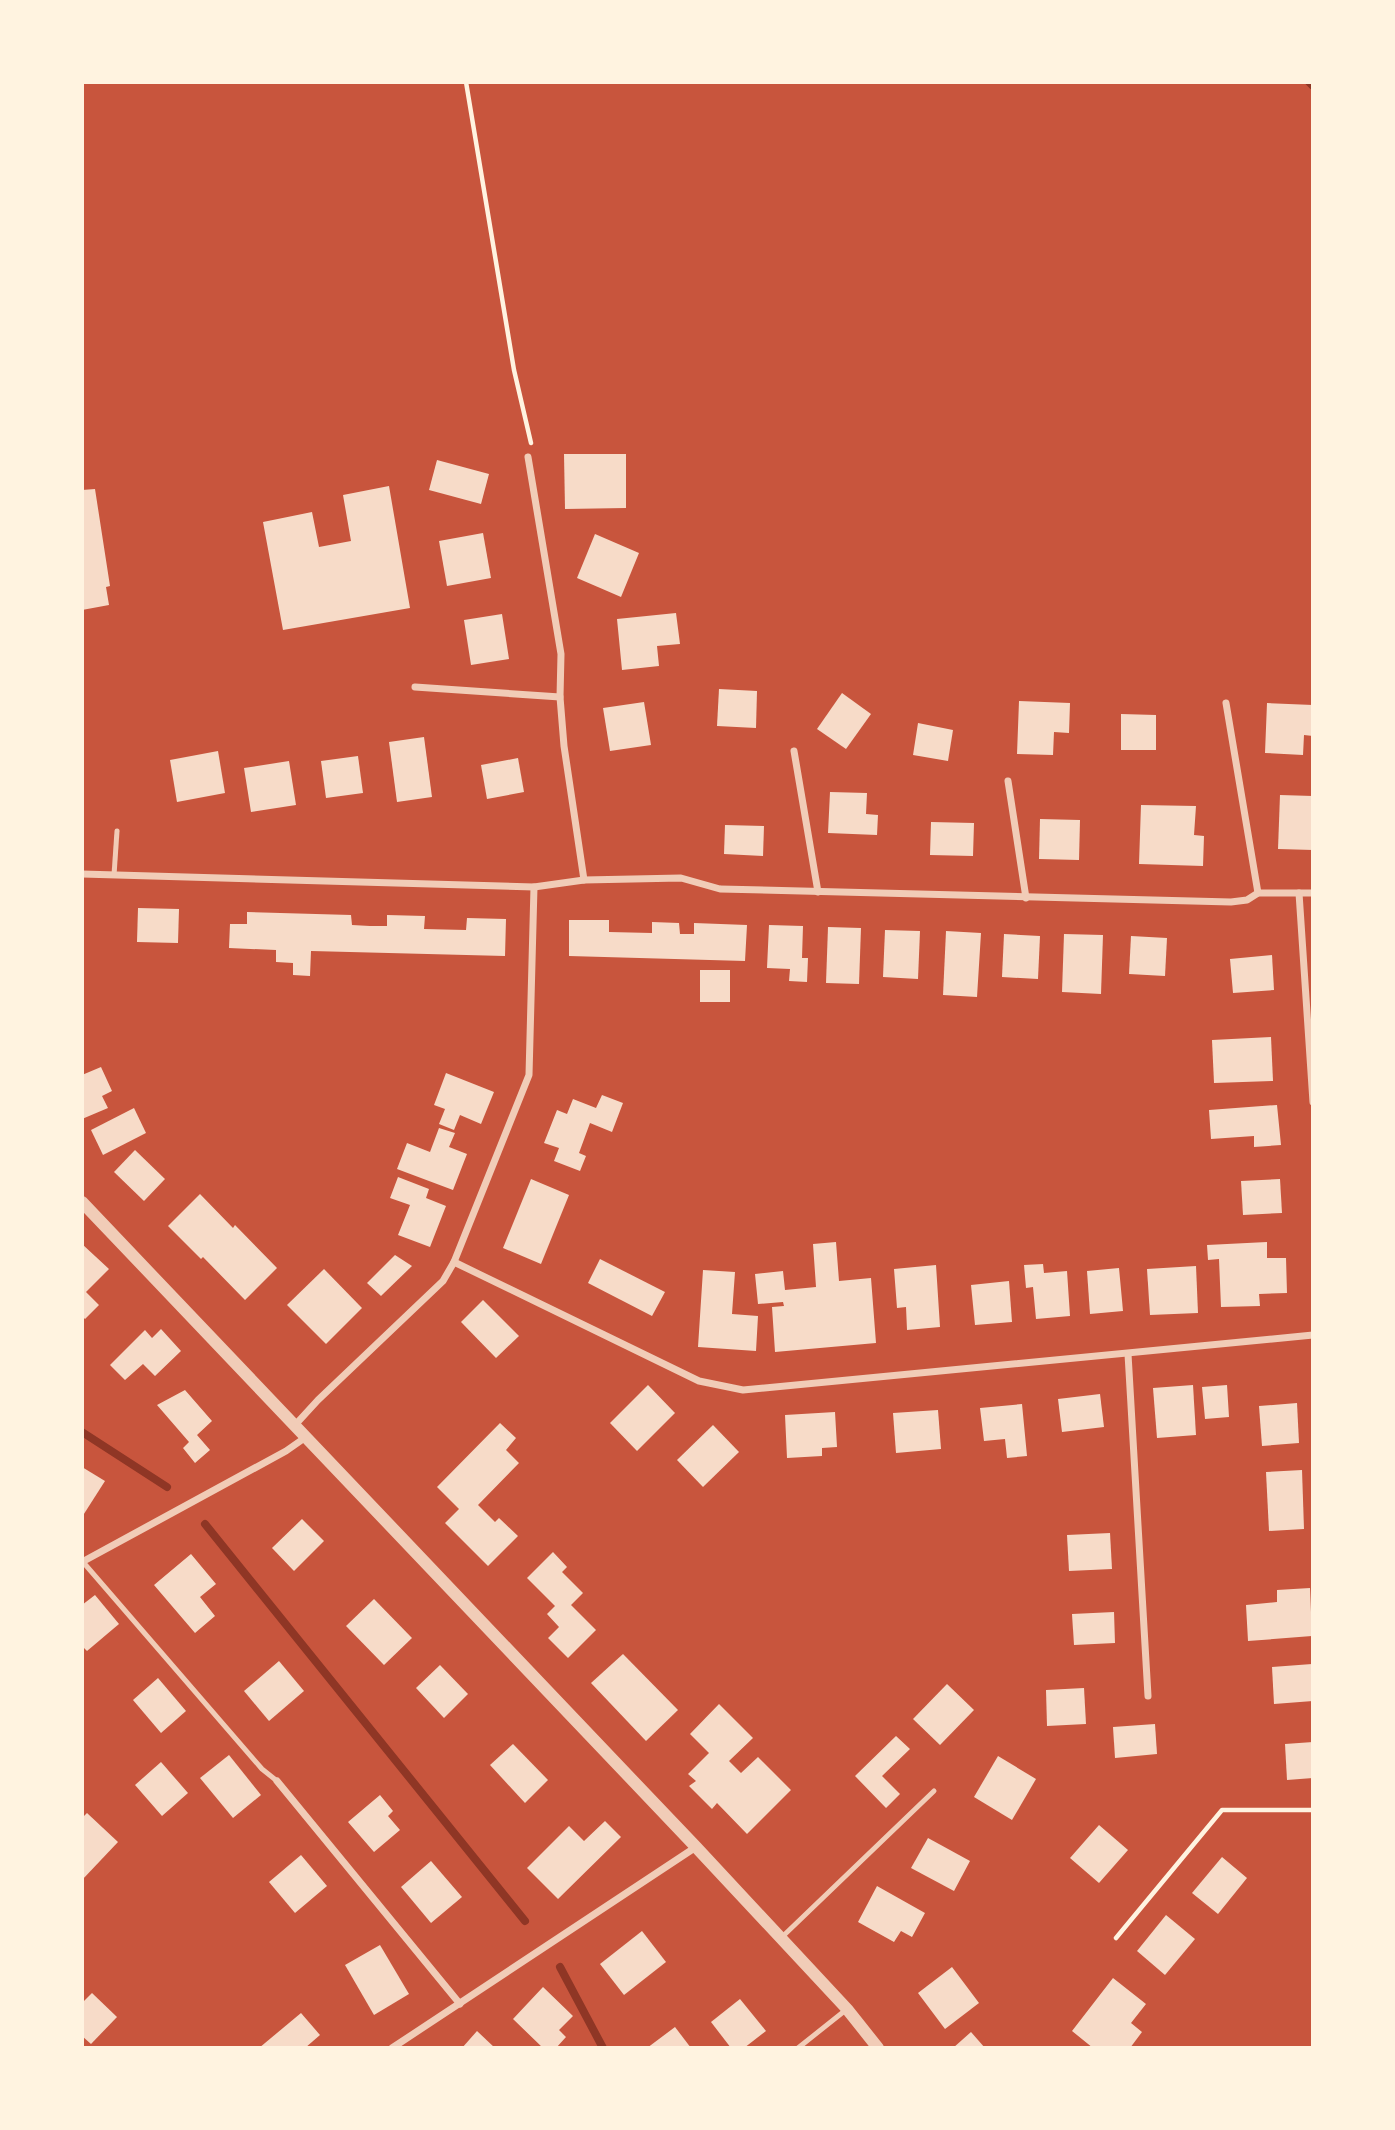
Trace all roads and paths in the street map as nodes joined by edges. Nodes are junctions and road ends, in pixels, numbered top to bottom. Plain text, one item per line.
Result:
1 (466, 82) edge
2 (526, 424) dead end
3 (528, 457) dead end
4 (415, 687) dead end
5 (560, 696) junction
6 (1226, 703) dead end
7 (794, 751) dead end
8 (1008, 781) dead end
9 (117, 831) dead end
10 (82, 874) edge
11 (114, 875) junction
12 (583, 880) junction
13 (534, 887) junction
14 (818, 892) junction
15 (1258, 893) junction
16 (1299, 893) junction
17 (1313, 893) edge
18 (1026, 898) junction
19 (1313, 1102) edge
20 (82, 1202) edge
21 (454, 1262) junction
22 (1313, 1335) edge
23 (1128, 1354) junction
24 (296, 1424) junction
25 (306, 1437) junction
26 (82, 1562) edge
27 (1148, 1696) dead end
28 (277, 1781) joint
29 (934, 1791) dead end
30 (1313, 1810) edge
31 (696, 1847) junction
32 (781, 1938) junction
33 (1116, 1938) dead end
34 (460, 2004) junction
35 (847, 2009) junction
36 (392, 2048) edge
37 (798, 2048) edge
38 (878, 2048) edge

1 - 2 path
3 - 5 street
4 - 5 street
5 - 12 street
6 - 15 street
7 - 14 street
8 - 18 street
9 - 11 lane
10 - 11 street
11 - 13 street
12 - 13 street
12 - 14 street
13 - 21 street
14 - 18 street
15 - 16 street
15 - 18 street
16 - 17 street
16 - 19 street
20 - 24 street
21 - 23 street
21 - 24 street
22 - 23 street
23 - 27 street
24 - 25 street
25 - 26 street
25 - 31 street
26 - 28 lane
28 - 34 street
29 - 32 lane
30 - 33 path
31 - 32 street
31 - 34 street
32 - 35 street
34 - 36 street
35 - 37 lane
35 - 38 street

